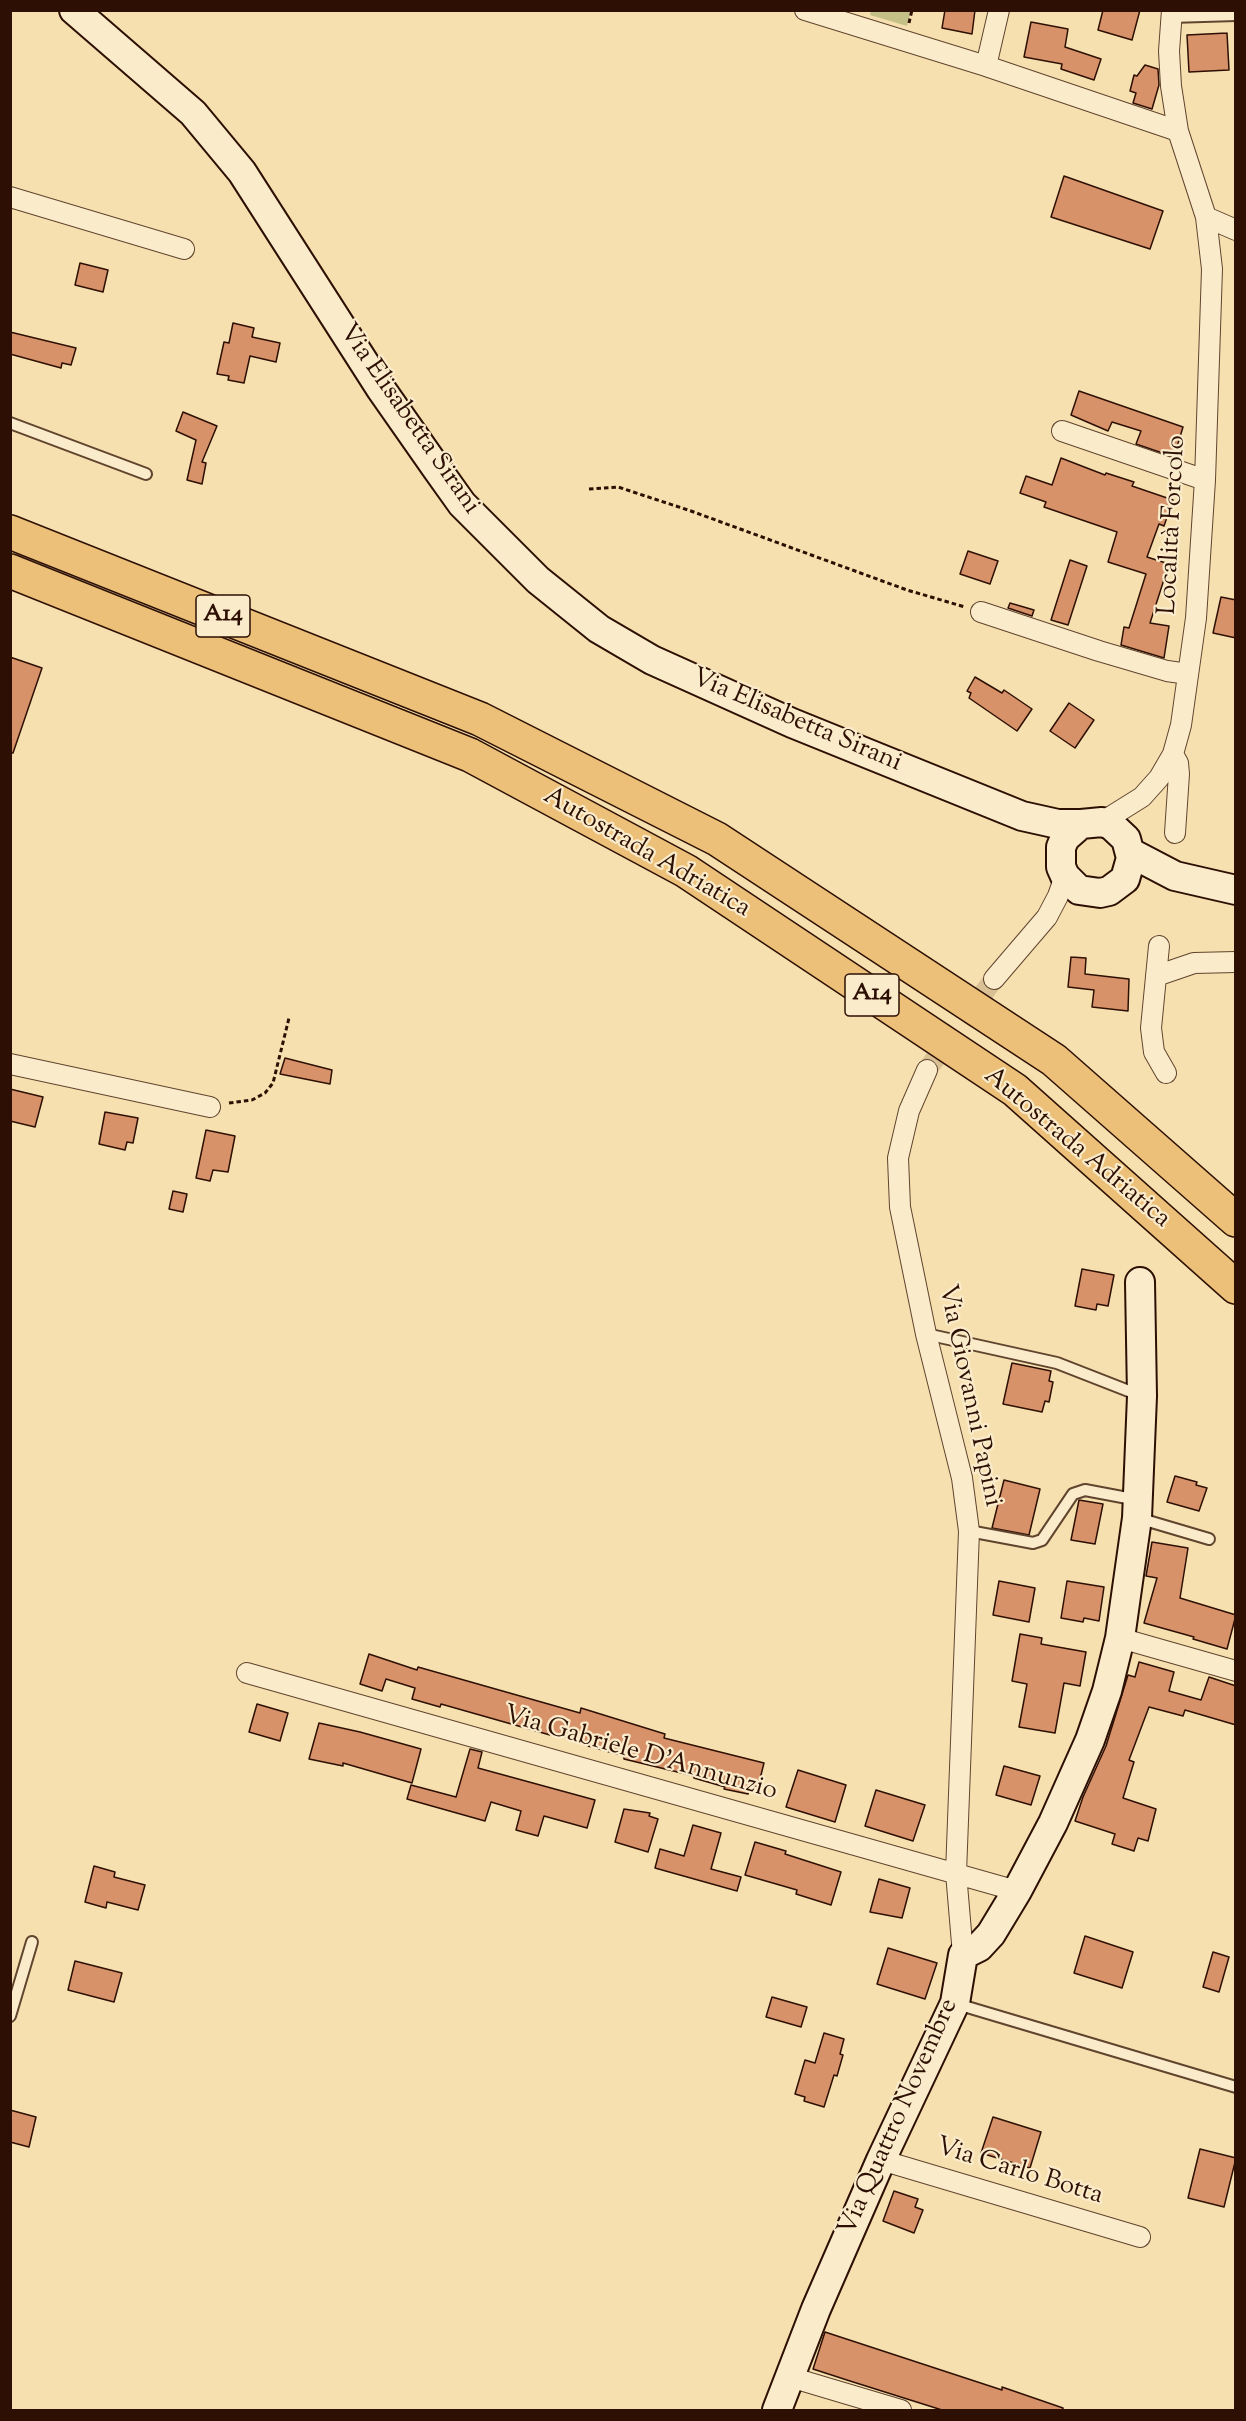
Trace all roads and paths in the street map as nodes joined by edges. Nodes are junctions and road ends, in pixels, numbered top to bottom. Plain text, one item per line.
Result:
1 (74, 10) edge
2 (805, 10) edge
3 (999, 10) edge
4 (1171, 14) edge
5 (1236, 15) edge
6 (986, 66) junction
7 (1178, 131) junction
8 (10, 197) edge
9 (1206, 217) junction
10 (1236, 230) edge
11 (184, 249) dead end
12 (10, 423) edge
13 (1062, 431) dead end
14 (146, 474) dead end
15 (1205, 480) junction
16 (589, 489) dead end
17 (10, 532) edge
18 (10, 571) edge
19 (981, 612) joint
20 (1188, 674) junction
21 (1173, 754) junction
22 (1142, 797) junction
23 (1022, 816) junction
24 (1091, 823) junction
25 (1175, 833) dead end
26 (1127, 857) junction
27 (1062, 866) junction
28 (1236, 890) edge
29 (1089, 893) junction
30 (1047, 917) junction
31 (1159, 946) dead end
32 (1236, 962) edge
33 (1156, 976) junction
34 (994, 979) tunnel mouth
35 (289, 1018) dead end
36 (10, 1064) edge
37 (927, 1070) tunnel mouth
38 (1166, 1073) dead end
39 (210, 1107) joint
40 (1236, 1220) edge
41 (1140, 1282) dead end
42 (1236, 1287) edge
43 (926, 1334) junction
44 (1142, 1396) junction
45 (1137, 1509) junction
46 (969, 1531) junction
47 (1209, 1539) dead end
48 (1120, 1638) junction
49 (1236, 1671) edge
50 (247, 1673) dead end
51 (956, 1873) junction
52 (1017, 1891) junction
53 (32, 1942) dead end
54 (963, 1955) junction
55 (955, 2003) junction
56 (10, 2016) edge
57 (1236, 2087) edge
58 (881, 2160) junction
59 (1140, 2237) dead end
60 (790, 2377) junction
61 (777, 2410) edge
62 (901, 2410) edge

1 - 23 main road, Via Elisabetta Sirani
2 - 6 street
3 - 6 street
4 - 5 lane
4 - 7 street, Località Forcolo
6 - 7 street
7 - 9 street, Località Forcolo
8 - 11 street
9 - 10 street
9 - 15 street, Località Forcolo
12 - 14 lane
13 - 15 street
15 - 20 street, Località Forcolo
16 - 19 path
17 - 40 highway, Autostrada Adriatica / A14
18 - 42 highway, Autostrada Adriatica / A14
19 - 20 street
20 - 21 street, Località Forcolo
21 - 22 street
21 - 25 street, Località Forcolo
22 - 24 street
22 - 26 street
23 - 24 main road, Via Elisabetta Sirani
23 - 27 main road, Via Elisabetta Sirani
24 - 26 main road
24 - 27 main road
26 - 28 main road
26 - 29 main road
27 - 29 main road
27 - 30 street
29 - 30 street
30 - 34 street
31 - 33 street
32 - 33 street
33 - 38 street
35 - 39 path
36 - 39 street
37 - 43 street, Via Giovanni Papini
41 - 44 main road
43 - 44 lane
43 - 46 street, Via Giovanni Papini
44 - 45 main road
45 - 46 lane
45 - 47 lane
45 - 48 main road
46 - 51 street, Via Giovanni Papini
48 - 49 street
48 - 52 main road
50 - 51 street, Via Gabriele D'Annunzio
51 - 52 street, Via Gabriele D'Annunzio
51 - 54 street, Via Giovanni Papini
52 - 54 main road
53 - 56 lane
54 - 55 main road, Via Quattro Novembre
55 - 57 lane
55 - 58 main road, Via Quattro Novembre
58 - 59 street, Via Carlo Botta
58 - 60 main road, Via Quattro Novembre
60 - 61 main road, Via Quattro Novembre
60 - 62 street

